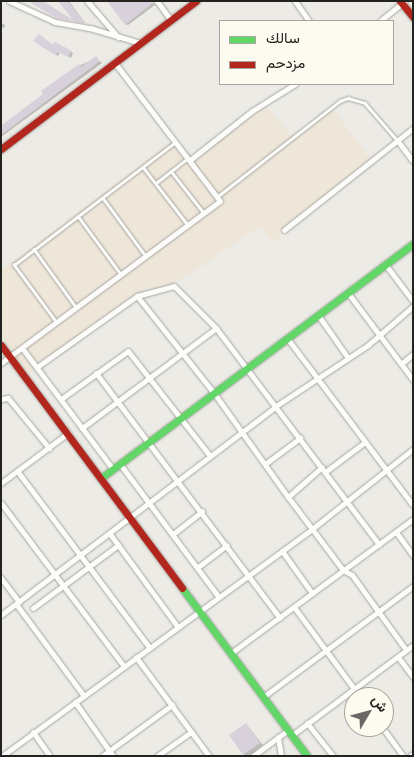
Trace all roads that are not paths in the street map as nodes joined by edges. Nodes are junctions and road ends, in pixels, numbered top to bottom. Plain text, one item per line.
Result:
1 (9, 1) edge
2 (87, 1) edge
3 (158, 1) edge
4 (196, 1) edge
5 (295, 1) edge
6 (403, 2) edge
7 (413, 17) edge
8 (172, 20) junction
9 (308, 20) edge
10 (381, 20) edge
11 (118, 38) junction
12 (140, 43) junction
13 (115, 63) junction
14 (293, 85) edge
15 (413, 128) edge
16 (397, 140) junction
17 (176, 142) junction
18 (1, 149) edge
19 (190, 159) junction
20 (413, 161) edge
21 (143, 167) junction
22 (171, 171) junction
23 (156, 183) junction
24 (218, 196) junction
25 (103, 198) junction
26 (204, 214) junction
27 (78, 216) junction
28 (189, 226) junction
29 (284, 230) dead end
30 (413, 244) edge
31 (34, 249) junction
32 (147, 257) junction
33 (385, 264) junction
34 (122, 275) junction
35 (348, 293) junction
36 (137, 296) junction
37 (413, 301) edge
38 (413, 306) edge
39 (77, 308) junction
40 (318, 315) junction
41 (56, 323) junction
42 (216, 328) junction
43 (378, 334) junction
44 (287, 338) junction
45 (1, 345) edge
46 (22, 348) junction
47 (413, 354) edge
48 (182, 356) junction
49 (10, 357) junction
50 (348, 358) junction
51 (1, 363) edge
52 (401, 364) junction
53 (37, 367) junction
54 (247, 368) junction
55 (96, 373) junction
56 (318, 377) junction
57 (151, 378) junction
58 (413, 380) edge
59 (214, 393) junction
60 (1, 399) edge
61 (60, 399) junction
62 (118, 402) junction
63 (276, 406) junction
64 (182, 418) junction
65 (82, 428) junction
66 (241, 432) junction
67 (68, 434) junction
68 (300, 438) junction
69 (149, 442) junction
70 (365, 442) junction
71 (49, 448) junction
72 (413, 449) edge
73 (210, 456) junction
74 (120, 464) junction
75 (265, 464) junction
76 (113, 469) junction
77 (323, 470) junction
78 (386, 470) junction
79 (18, 472) junction
80 (1, 473) edge
81 (101, 478) junction
82 (179, 481) junction
83 (4, 482) edge
84 (288, 498) junction
85 (348, 502) junction
86 (1, 503) edge
87 (150, 503) junction
88 (413, 506) edge
89 (202, 511) junction
90 (130, 517) junction
91 (413, 519) edge
92 (312, 530) junction
93 (396, 532) junction
94 (110, 534) junction
95 (173, 534) junction
96 (379, 544) junction
97 (118, 545) junction
98 (227, 545) junction
99 (282, 551) junction
100 (81, 555) junction
101 (413, 555) edge
102 (90, 566) junction
103 (198, 567) junction
104 (343, 570) junction
105 (56, 574) junction
106 (248, 575) junction
107 (1, 578) edge
108 (64, 585) junction
109 (413, 586) edge
110 (312, 593) junction
111 (218, 596) junction
112 (17, 603) junction
113 (294, 607) junction
114 (33, 608) dead end
115 (199, 610) junction
116 (378, 612) junction
117 (1, 615) edge
118 (280, 618) junction
119 (178, 626) junction
120 (413, 645) edge
121 (149, 647) junction
122 (326, 650) junction
123 (406, 650) junction
124 (231, 653) junction
125 (136, 657) junction
126 (398, 657) junction
127 (124, 666) junction
128 (413, 677) edge
129 (353, 687) edge
130 (357, 687) edge
131 (84, 696) junction
132 (344, 696) edge
133 (263, 697) junction
134 (75, 702) junction
135 (172, 706) junction
136 (307, 723) junction
137 (33, 732) junction
138 (191, 732) junction
139 (290, 732) junction
140 (389, 737) edge
141 (278, 738) junction
142 (110, 750) junction
143 (2, 756) edge
144 (50, 756) edge
145 (102, 756) edge
146 (113, 756) edge
147 (157, 756) edge
148 (209, 756) edge
149 (253, 756) edge
150 (281, 756) edge
151 (307, 756) edge
152 (333, 756) edge
153 (403, 756) edge

1 - 11 street
2 - 11 street
3 - 8 street
4 - 8 main road
5 - 9 street
6 - 7 main road
6 - 10 street
8 - 12 main road
11 - 12 street
12 - 13 main road
13 - 17 street
13 - 18 main road
14 - 19 street
15 - 16 street
16 - 20 street
16 - 24 lane
16 - 29 street
17 - 19 street
17 - 21 lane
19 - 22 lane
19 - 24 street
21 - 23 lane
21 - 25 lane
22 - 23 lane
22 - 26 lane
23 - 28 lane
24 - 26 street
25 - 27 lane
25 - 32 lane
26 - 28 street
27 - 31 lane
27 - 34 lane
28 - 32 street
30 - 33 main road
31 - 39 lane
31 - 41 lane
32 - 34 street
33 - 35 main road
33 - 37 street
34 - 39 street
35 - 40 main road
35 - 43 street
36 - 42 street
36 - 48 street
36 - 53 street
38 - 43 street
39 - 41 street
40 - 44 main road
40 - 50 street
41 - 46 street
42 - 48 street
42 - 54 street
43 - 50 street
43 - 52 street
44 - 54 main road
44 - 56 street
45 - 49 main road
46 - 49 street
46 - 53 street
47 - 52 street
48 - 57 street
48 - 59 street
49 - 51 street
49 - 67 main road
50 - 56 street
52 - 58 street
53 - 61 street
54 - 59 main road
54 - 63 street
55 - 57 street
55 - 61 street
55 - 62 street
56 - 63 street
56 - 70 street
57 - 62 street
57 - 64 street
59 - 64 main road
59 - 66 street
60 - 71 street
61 - 65 street
62 - 65 street
62 - 69 street
63 - 66 street
63 - 68 street
64 - 69 main road
64 - 73 street
65 - 76 street
66 - 73 street
66 - 75 street
67 - 71 street
67 - 81 main road
68 - 75 street
68 - 77 street
69 - 74 main road
69 - 82 street
70 - 77 street
70 - 78 street
71 - 79 street
72 - 78 street
73 - 82 street
74 - 76 main road
74 - 87 street
75 - 84 street
76 - 81 main road
77 - 84 street
77 - 85 street
78 - 85 street
78 - 88 street
79 - 83 street
79 - 100 street
80 - 83 street
81 - 90 main road
82 - 87 street
82 - 89 street
84 - 92 street
85 - 92 street
85 - 96 street
86 - 105 street
87 - 90 street
87 - 95 street
89 - 95 street
89 - 98 street
90 - 94 street
90 - 115 main road
91 - 93 street
92 - 99 street
92 - 104 street
93 - 96 street
93 - 101 street
94 - 97 street
94 - 100 street
95 - 103 street
96 - 104 street
97 - 102 street
97 - 119 street
98 - 103 street
98 - 106 street
99 - 106 street
99 - 110 street
100 - 102 street
100 - 105 street
102 - 108 street
102 - 121 street
103 - 111 street
104 - 110 street
104 - 116 street
105 - 108 street
105 - 112 street
106 - 111 street
106 - 118 street
107 - 112 street
108 - 114 street
108 - 127 street
109 - 116 street
110 - 113 street
111 - 115 street
112 - 117 street
112 - 131 street
113 - 118 street
113 - 122 street
115 - 119 street
115 - 124 main road
116 - 122 street
116 - 123 street
118 - 124 street
119 - 121 street
120 - 123 street
121 - 125 street
122 - 129 street
122 - 133 street
123 - 126 street
124 - 133 main road
125 - 127 street
125 - 135 street
126 - 128 street
126 - 130 street
127 - 131 street
131 - 134 street
132 - 136 street
133 - 139 main road
134 - 137 street
134 - 142 street
135 - 138 street
135 - 142 street
136 - 139 street
136 - 152 street
137 - 143 street
137 - 144 street
138 - 147 street
138 - 148 street
139 - 141 street
139 - 151 main road
140 - 153 street
141 - 149 street
141 - 150 street
142 - 145 street
142 - 146 street

